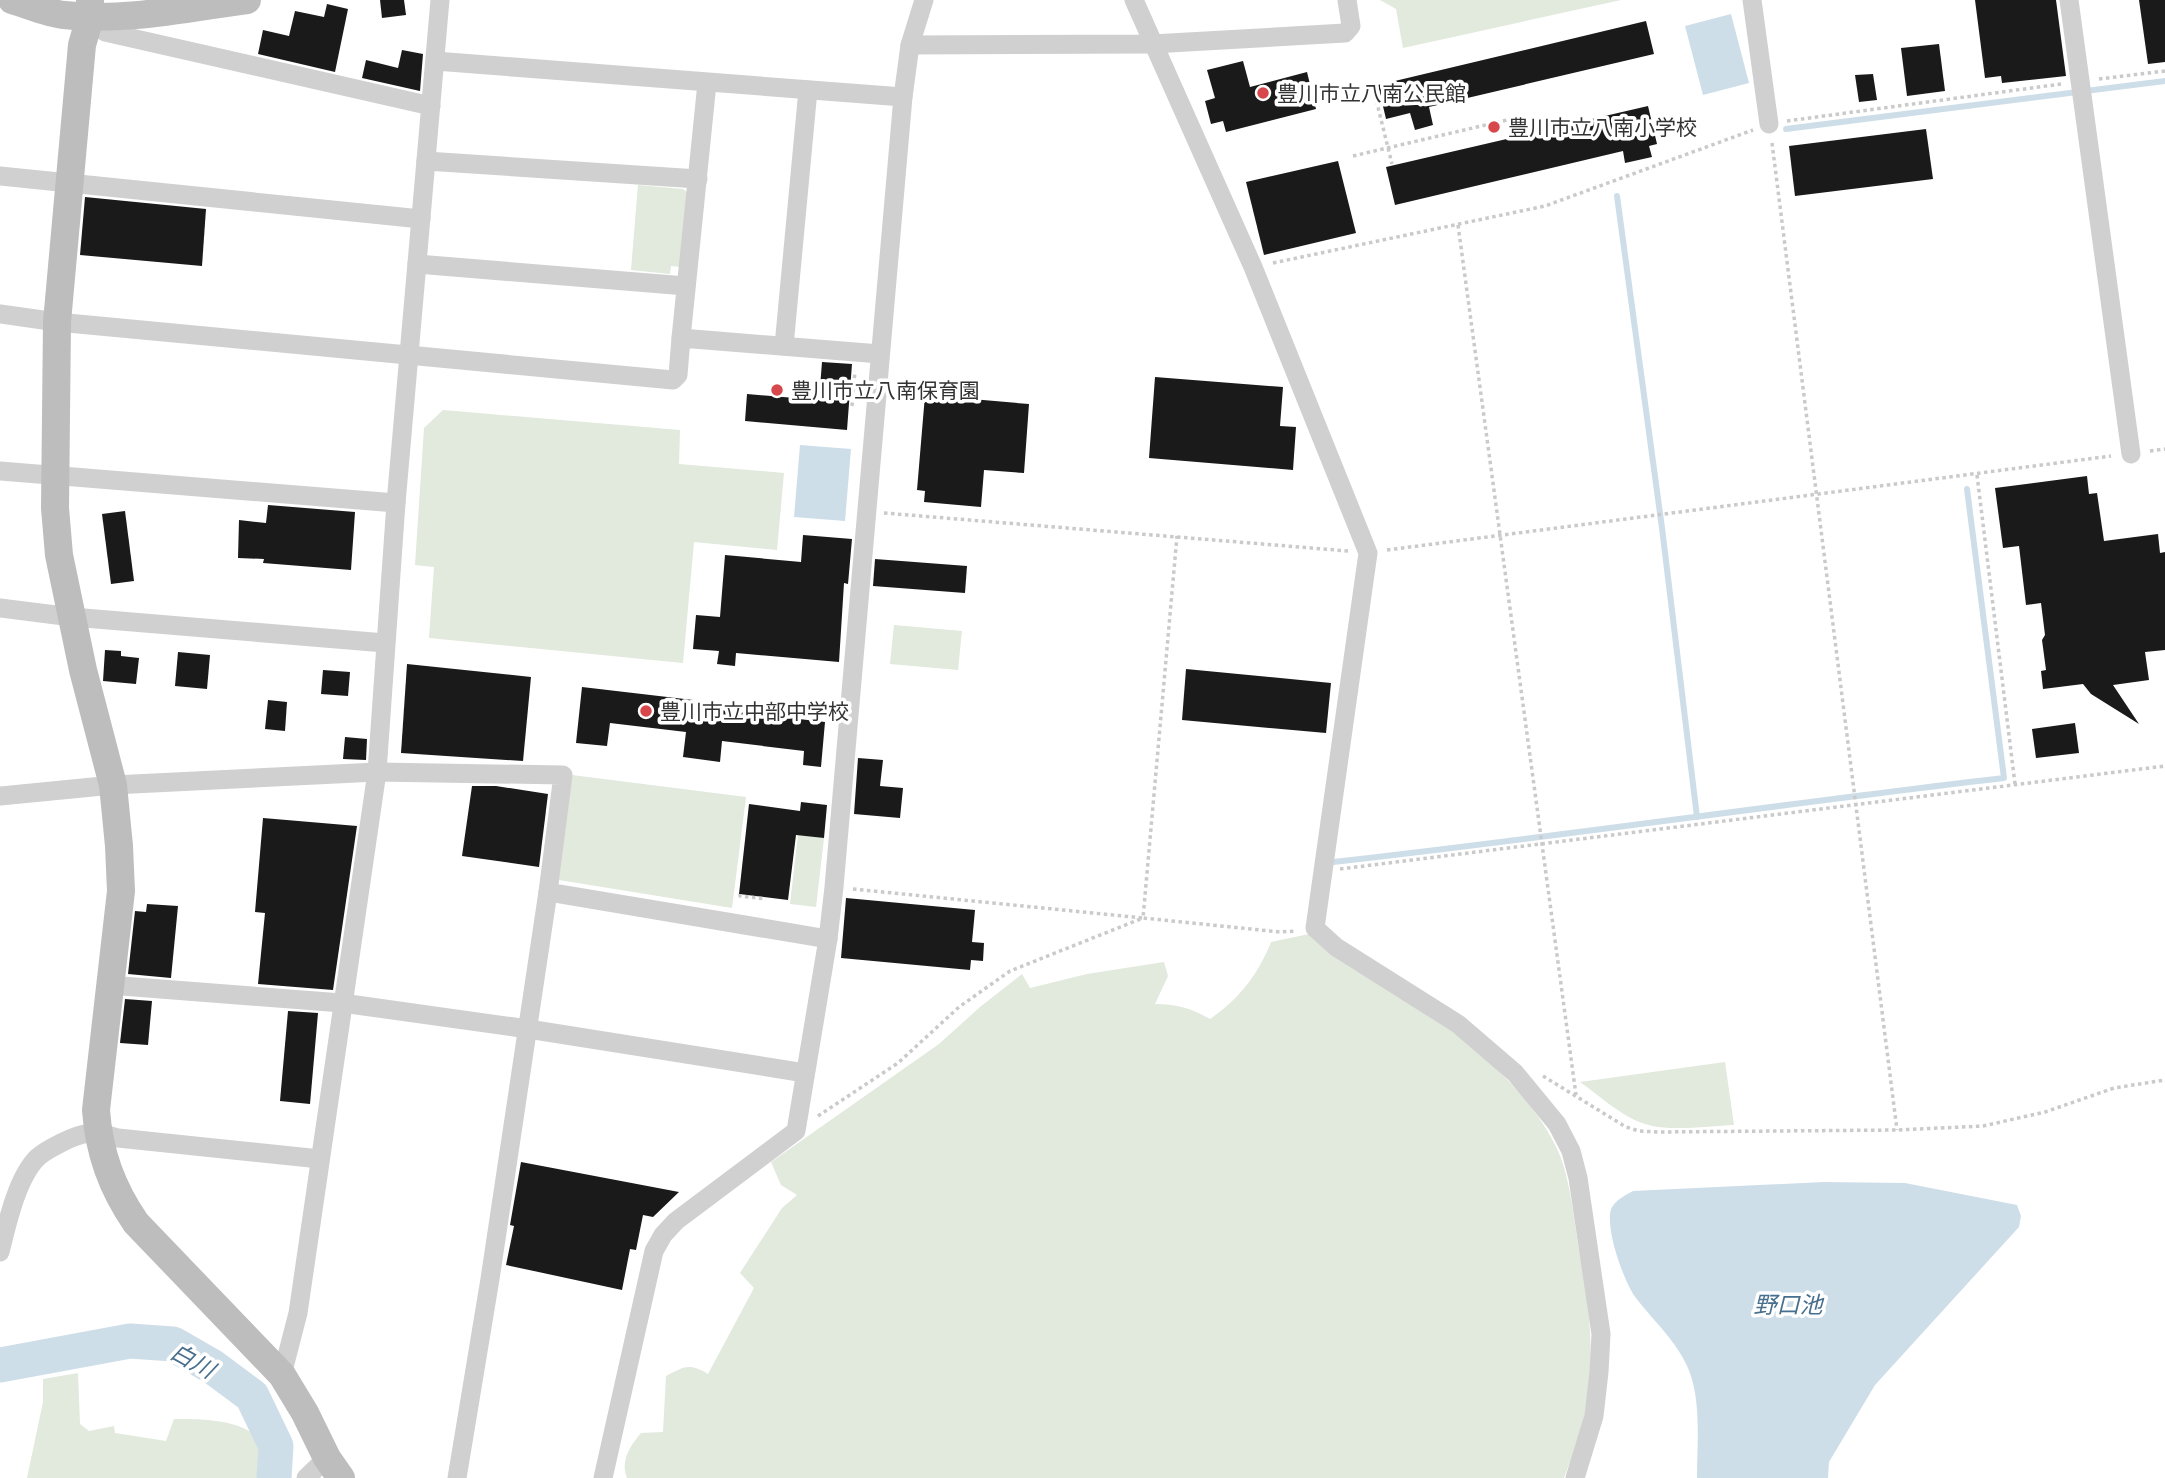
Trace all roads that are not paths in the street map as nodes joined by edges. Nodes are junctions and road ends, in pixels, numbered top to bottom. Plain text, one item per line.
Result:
1 (12, 0) edge
2 (247, 0) edge
3 (440, 0) edge
4 (924, 0) edge
5 (1134, 0) edge
6 (1347, 0) edge
7 (1752, 0) edge
8 (2069, 0) edge
9 (90, 9) edge
10 (1152, 44) junction
11 (910, 45) junction
12 (435, 61) junction
13 (707, 83) junction
14 (808, 90) junction
15 (903, 97) junction
16 (431, 106) junction
17 (1769, 124) road end
18 (426, 161) junction
19 (0, 176) edge
20 (698, 179) junction
21 (68, 183) junction
22 (421, 219) junction
23 (417, 264) junction
24 (686, 286) junction
25 (0, 313) edge
26 (57, 322) junction
27 (681, 338) junction
28 (784, 346) junction
29 (880, 354) junction
30 (408, 355) junction
31 (2131, 454) road end
32 (0, 471) edge
33 (57, 475) junction
34 (396, 503) junction
35 (0, 608) edge
36 (72, 617) junction
37 (386, 643) junction
38 (377, 772) junction
39 (113, 785) junction
40 (0, 796) edge
41 (548, 892) junction
42 (828, 939) junction
43 (109, 985) junction
44 (342, 1003) junction
45 (528, 1029) junction
46 (805, 1073) junction
47 (97, 1132) junction
48 (320, 1159) junction
49 (6, 1209) edge
50 (0, 1252) edge
51 (282, 1376) junction
52 (334, 1468) edge
53 (306, 1478) edge
54 (457, 1478) edge
55 (603, 1478) edge
56 (1576, 1478) edge

1 - 9 street
2 - 9 street
3 - 12 street
4 - 11 street
5 - 10 street
6 - 10 street
7 - 17 street
8 - 31 street
9 - 16 street
9 - 21 street
10 - 11 street
10 - 56 street
11 - 15 street
12 - 13 street
12 - 16 street
13 - 14 street
13 - 20 street
14 - 15 street
14 - 28 street
15 - 29 street
16 - 18 street
18 - 20 street
18 - 22 street
19 - 21 street
20 - 24 street
21 - 22 street
21 - 26 street
22 - 23 street
23 - 24 street
23 - 30 street
24 - 27 street
25 - 26 street
26 - 30 street
26 - 33 street
27 - 28 street
27 - 30 street
28 - 29 street
29 - 42 street
30 - 34 street
32 - 33 street
33 - 34 street
33 - 36 street
34 - 37 street
35 - 36 street
36 - 37 street
36 - 39 street
37 - 38 street
38 - 39 street
38 - 41 street
38 - 44 street
39 - 40 street
39 - 43 street
41 - 42 street
41 - 45 street
42 - 46 street
43 - 44 street
43 - 47 street
44 - 45 street
44 - 48 street
45 - 46 street
45 - 54 street
46 - 55 street
47 - 48 street
47 - 49 street
47 - 51 street
48 - 51 street
49 - 50 street
51 - 52 street
52 - 53 street

